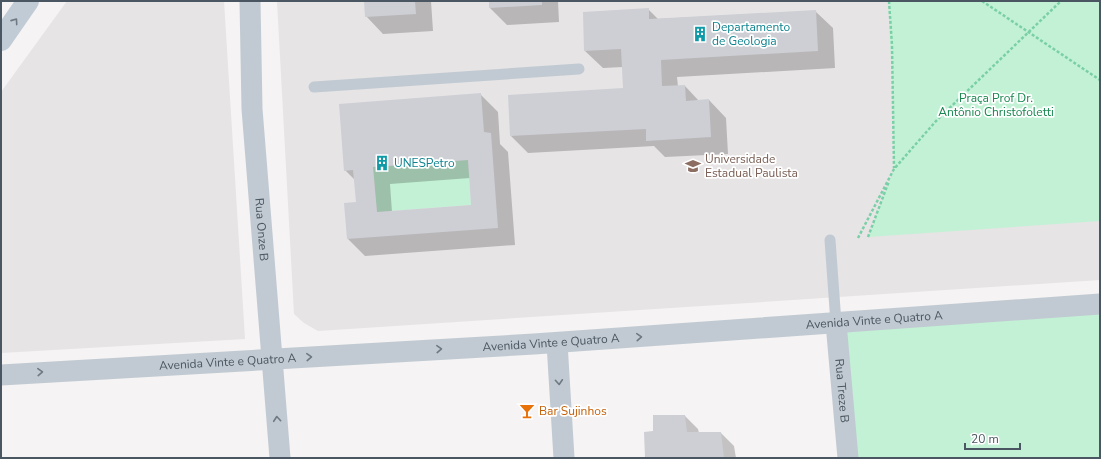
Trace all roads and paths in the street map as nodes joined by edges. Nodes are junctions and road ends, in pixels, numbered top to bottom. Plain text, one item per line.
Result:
1 (28, 1) edge
2 (250, 1) edge
3 (889, 1) edge
4 (982, 1) edge
5 (1061, 1) edge
6 (1030, 32) junction
7 (1, 40) edge
8 (579, 69) dead end
9 (1100, 80) edge
10 (314, 87) dead end
11 (894, 169) junction
12 (868, 237) dead end
13 (858, 238) dead end
14 (830, 240) dead end
15 (1100, 304) edge
16 (836, 323) junction
17 (557, 343) junction
18 (272, 359) junction
19 (1, 375) edge
20 (280, 458) edge
21 (564, 458) edge
22 (848, 458) edge

7 -> 1 main road
2 - 18 street, Rua Onze B
3 - 11 path
4 - 6 path
5 - 6 path
6 - 9 path
6 - 11 path
8 - 10 lane
11 - 12 path
11 - 13 path
14 - 16 lane
15 - 16 street, Avenida Vinte e Quatro A
17 -> 16 street, Avenida Vinte e Quatro A
16 - 22 street, Rua Treze B
18 -> 17 street, Avenida Vinte e Quatro A
17 -> 21 street
19 -> 18 street, Avenida Vinte e Quatro A
20 -> 18 street, Rua Onze B

